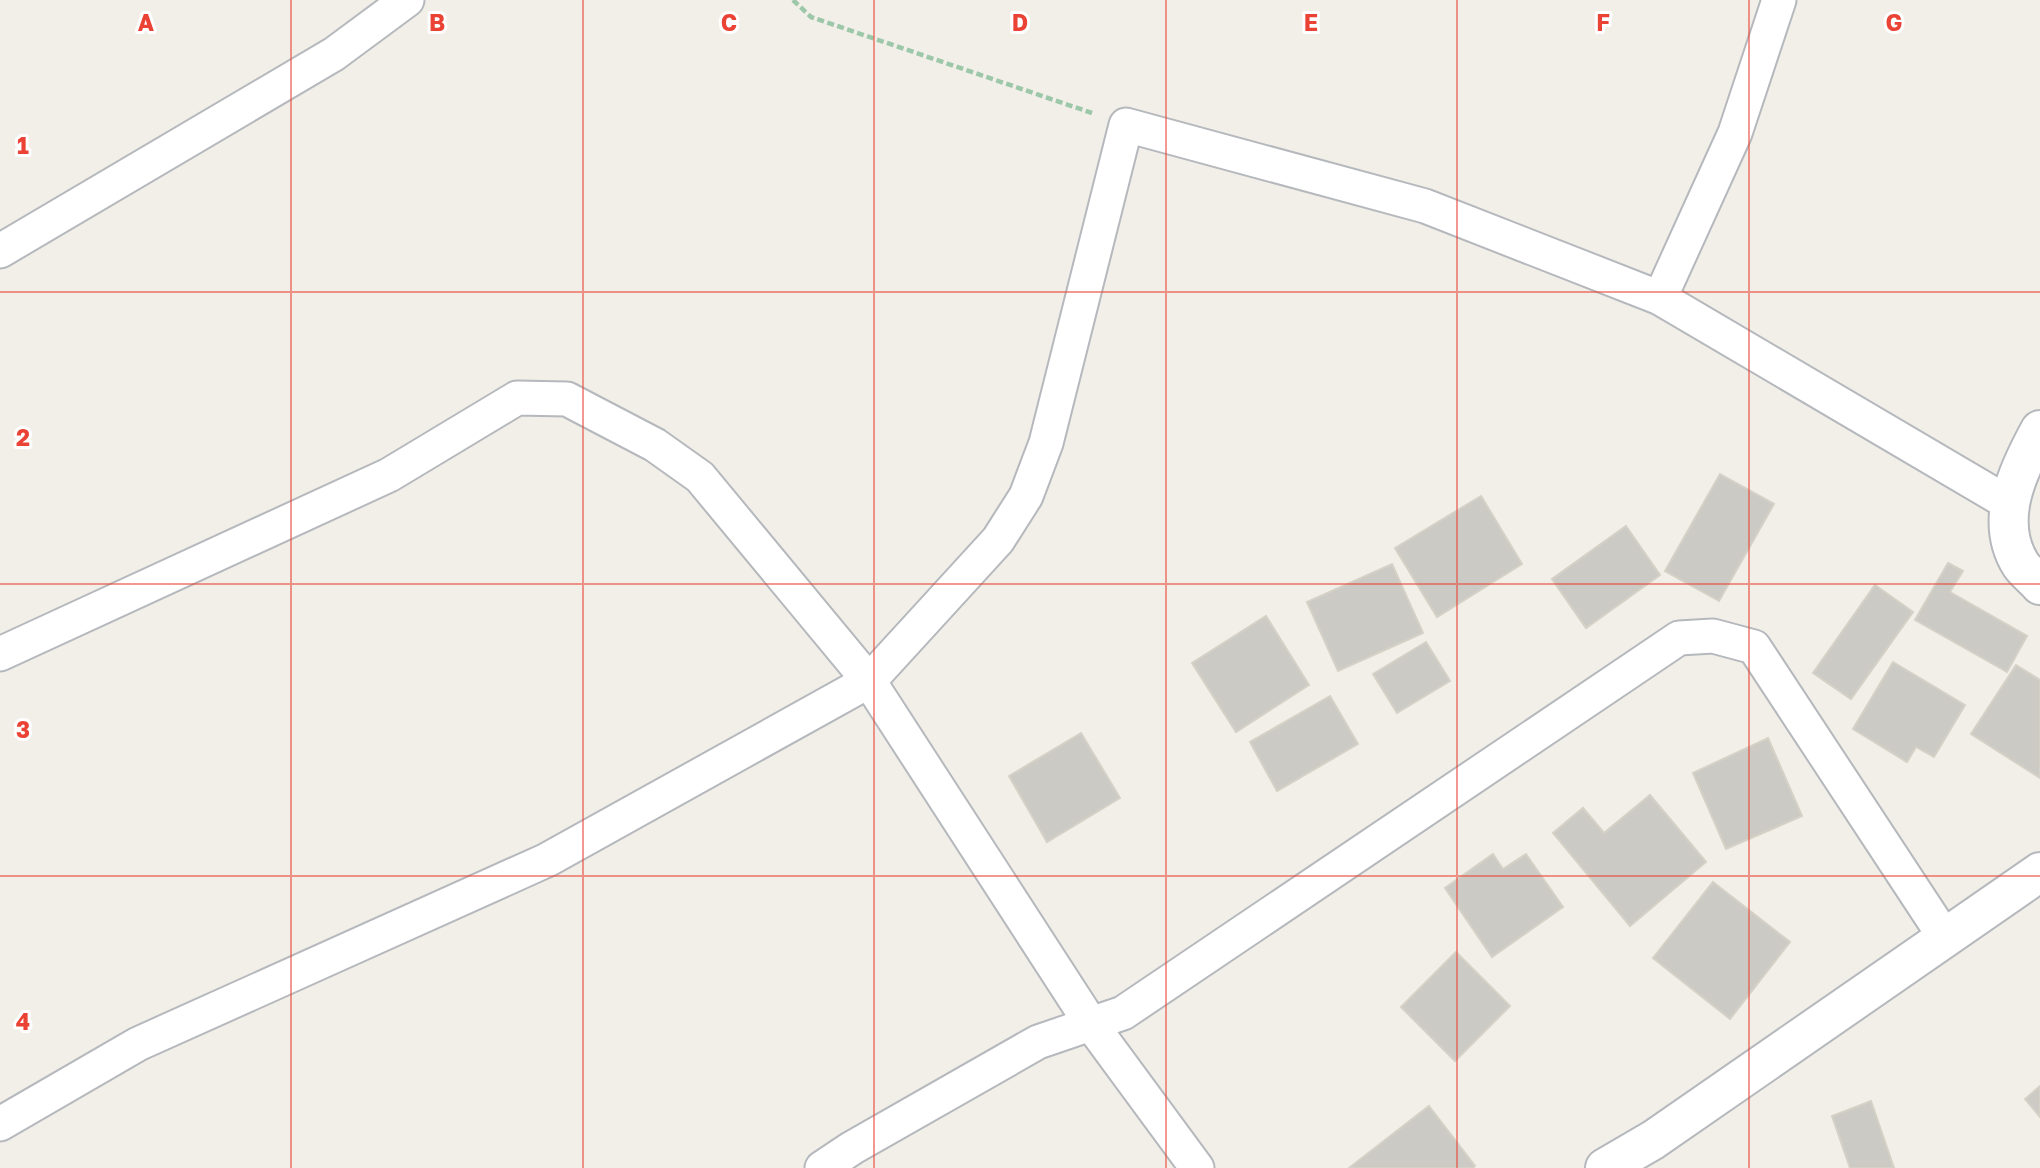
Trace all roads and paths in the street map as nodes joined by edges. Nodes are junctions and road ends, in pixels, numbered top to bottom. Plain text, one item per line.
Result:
1 (407, 0) edge
2 (793, 0) edge
3 (1779, 0) edge
4 (1126, 125) junction
5 (0, 251) edge
6 (1660, 298) junction
7 (2040, 430) edge
8 (2010, 503) junction
9 (2040, 585) edge
10 (0, 654) edge
11 (869, 681) junction
12 (2040, 872) edge
13 (1945, 939) junction
14 (1091, 1024) junction
15 (0, 1124) edge
16 (822, 1168) edge
17 (1197, 1168) edge
18 (1605, 1168) edge

1 - 5 street
2 - 4 path
3 - 6 street
4 - 6 street
4 - 11 street
6 - 8 street
7 - 8 street
8 - 9 street
10 - 11 street
11 - 14 street
11 - 15 street
12 - 13 street
13 - 14 street
13 - 18 street
14 - 16 street
14 - 17 street

